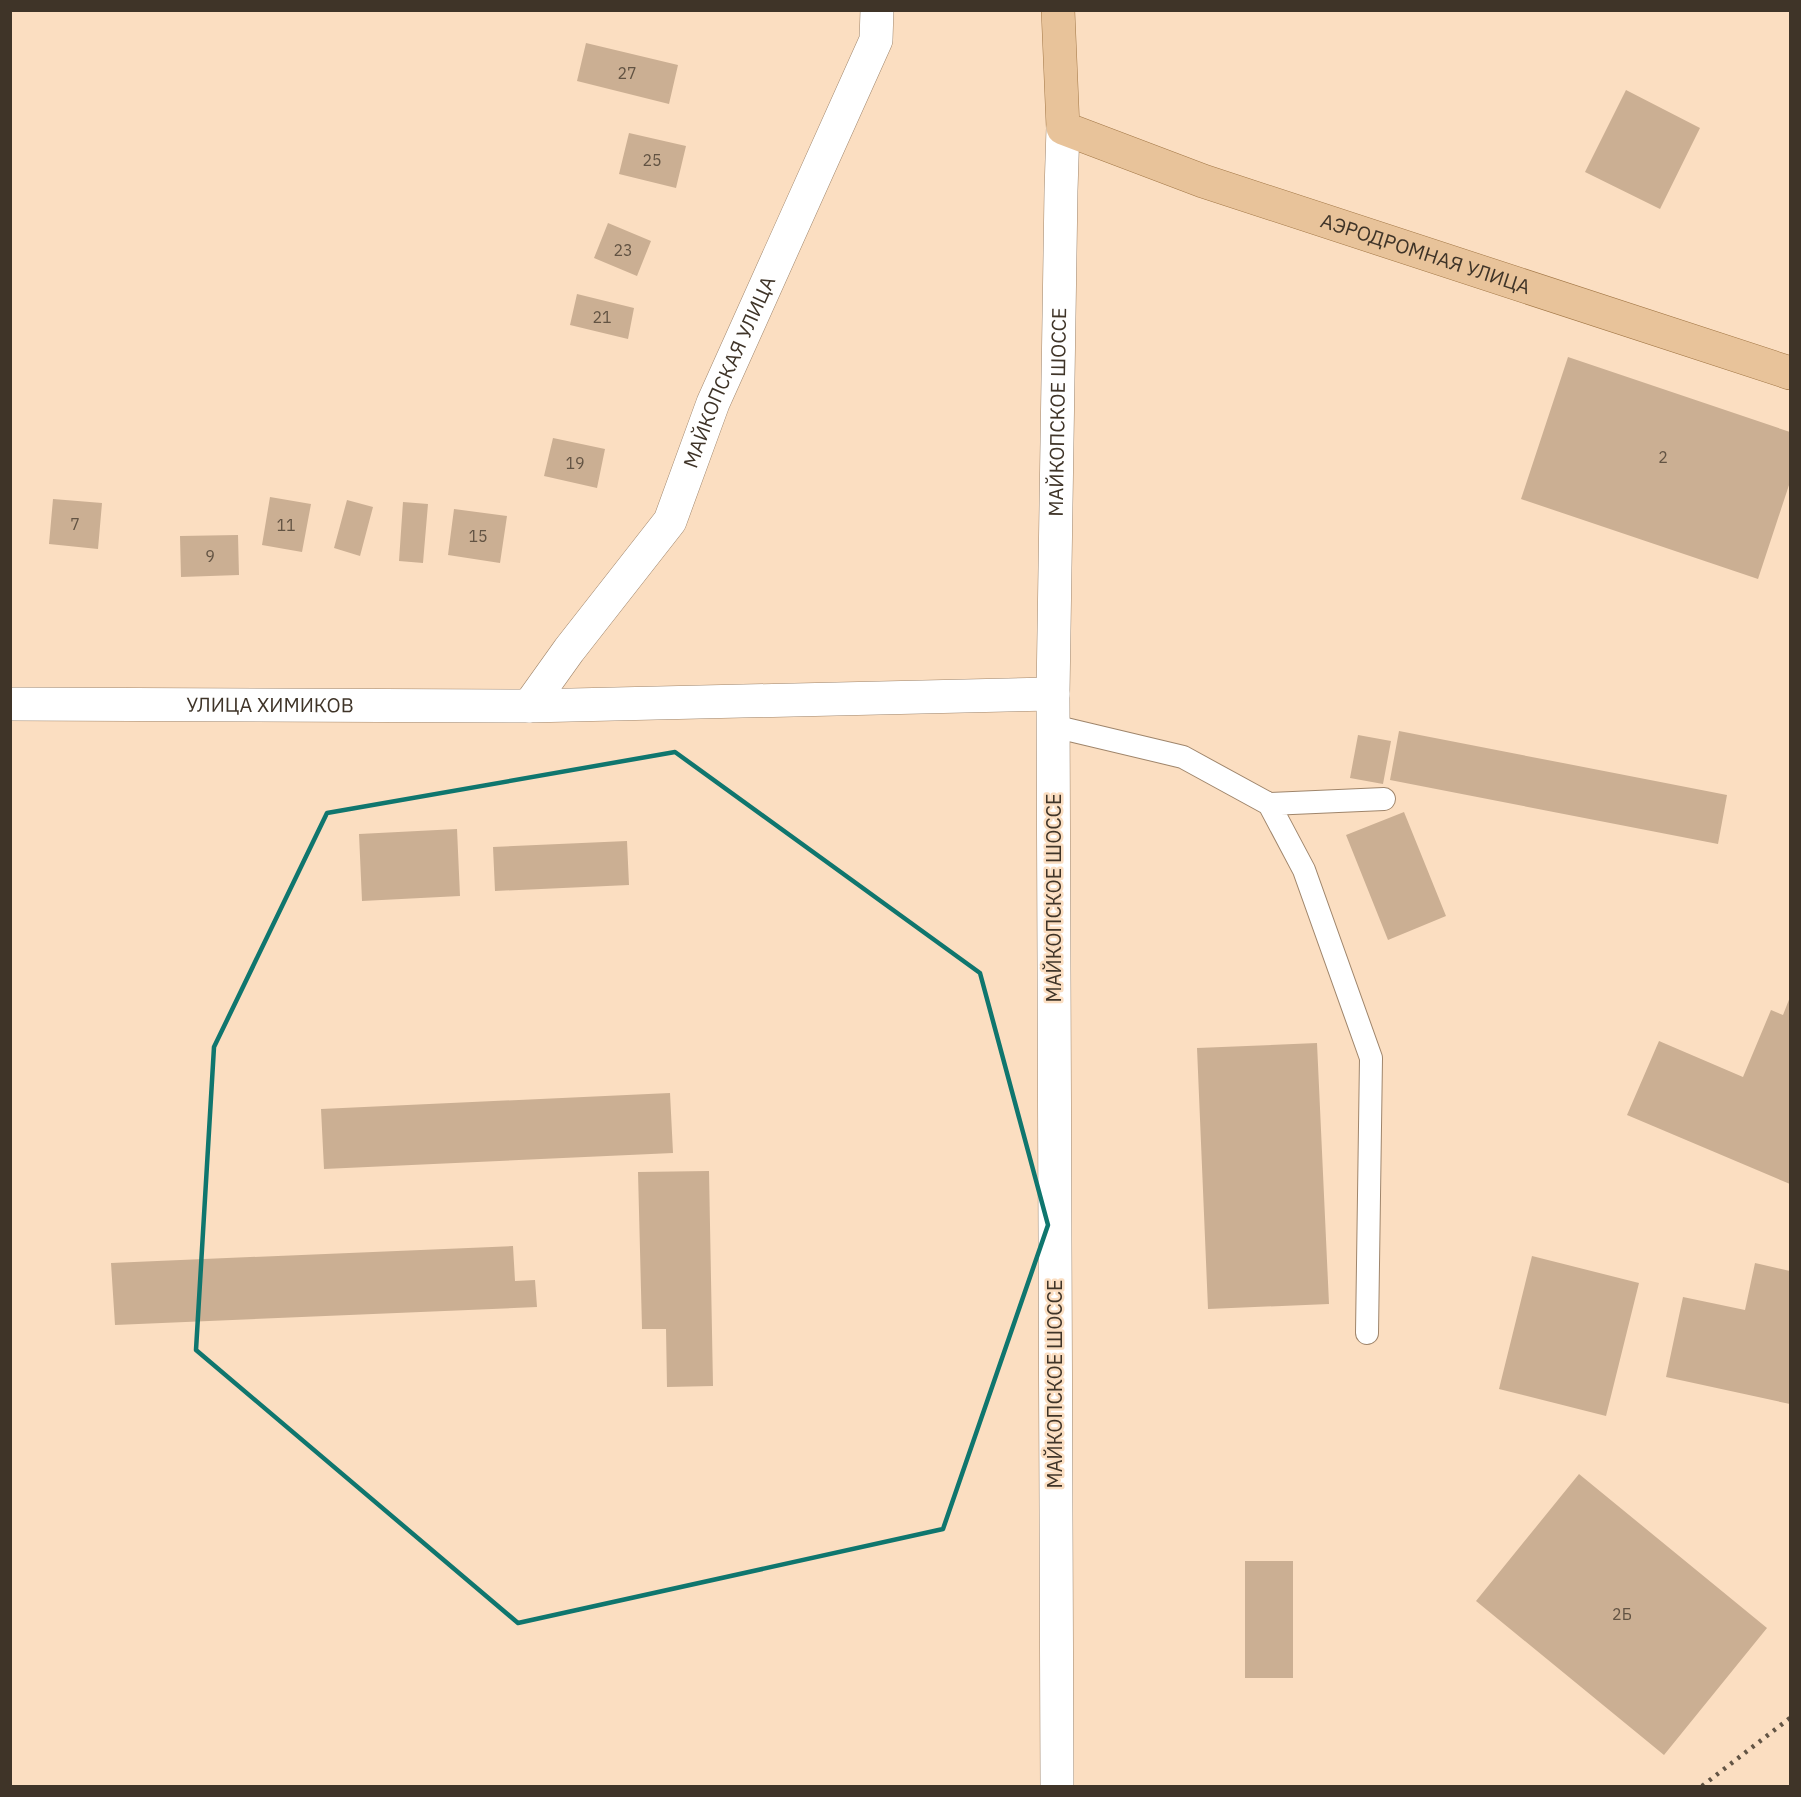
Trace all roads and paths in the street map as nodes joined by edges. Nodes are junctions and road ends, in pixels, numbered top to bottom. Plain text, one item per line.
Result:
1 (877, 10) edge
2 (1058, 10) edge
3 (1063, 128) junction
4 (1791, 373) edge
5 (1053, 694) junction
6 (10, 704) edge
7 (529, 706) junction
8 (1053, 726) junction
9 (1384, 799) dead end
10 (1269, 804) junction
11 (1367, 1333) dead end
12 (1057, 1786) edge

1 - 7 street, МАЙКОПСКАЯ УЛИЦА
2 - 3 main road, МАЙКОПСКОЕ ШОССЕ
3 - 4 main road, АЭРОДРОМНАЯ УЛИЦА
3 - 5 street, МАЙКОПСКОЕ ШОССЕ
5 - 7 street, УЛИЦА ХИМИКОВ
5 - 8 street, МАЙКОПСКОЕ ШОССЕ
6 - 7 street, УЛИЦА ХИМИКОВ
8 - 10 lane
8 - 12 street, МАЙКОПСКОЕ ШОССЕ
9 - 10 lane
10 - 11 lane

